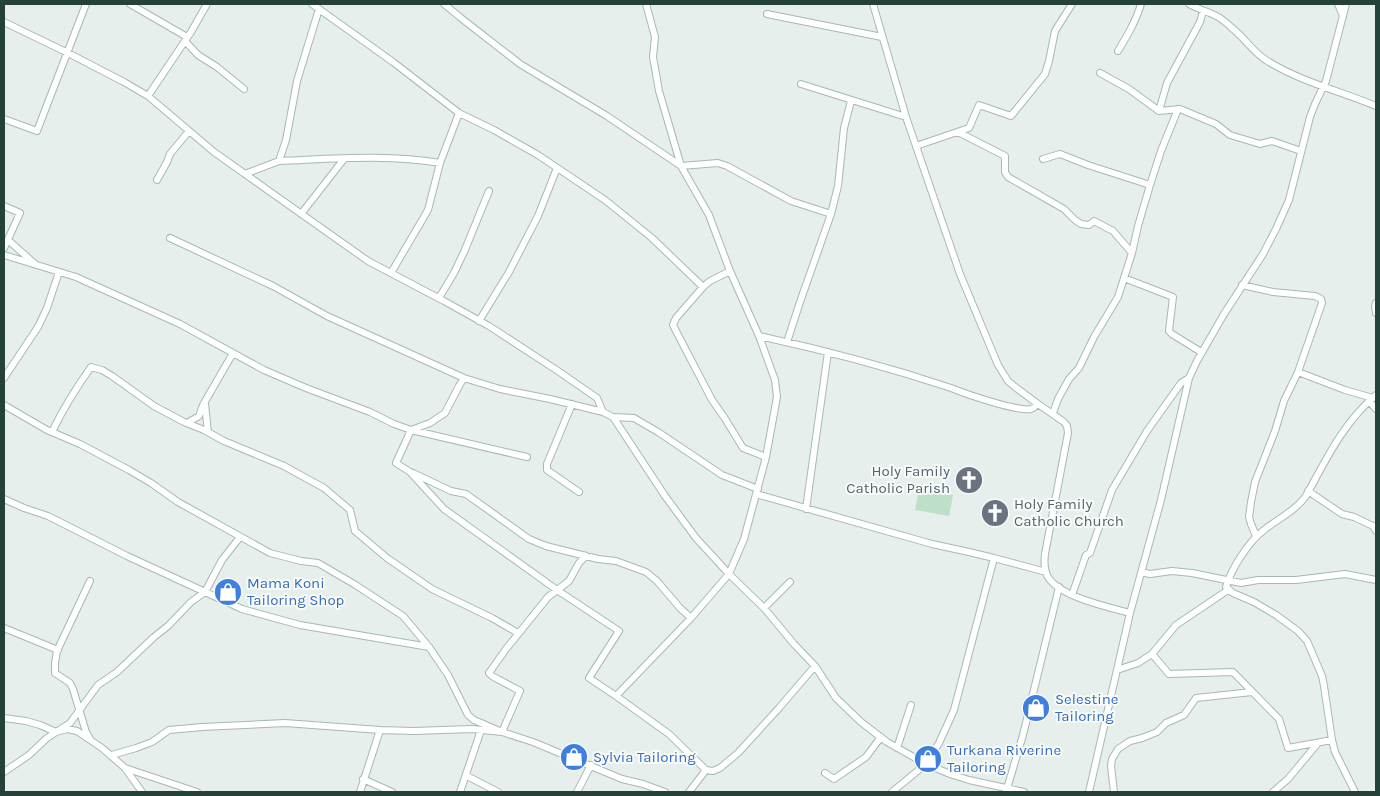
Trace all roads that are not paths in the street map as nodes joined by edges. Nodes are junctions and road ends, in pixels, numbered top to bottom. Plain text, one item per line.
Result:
1 (86, 4) edge
2 (130, 4) edge
3 (207, 4) edge
4 (312, 4) edge
5 (444, 4) edge
6 (646, 4) edge
7 (873, 4) edge
8 (1072, 4) edge
9 (1140, 4) edge
10 (1188, 4) edge
11 (1338, 4) edge
12 (1346, 4) edge
13 (320, 8) junction
14 (1203, 12) junction
15 (767, 14) dead end
16 (1342, 16) junction
17 (4, 22) edge
18 (882, 37) junction
19 (186, 39) junction
20 (1118, 52) dead end
21 (68, 53) junction
22 (1100, 73) dead end
23 (801, 84) dead end
24 (1323, 87) junction
25 (244, 89) dead end
26 (148, 96) junction
27 (851, 101) junction
28 (1376, 106) edge
29 (1178, 109) junction
30 (1159, 110) junction
31 (459, 113) junction
32 (906, 117) junction
33 (4, 119) edge
34 (190, 131) junction
35 (958, 132) junction
36 (916, 146) junction
37 (1301, 151) junction
38 (344, 159) junction
39 (1043, 159) dead end
40 (279, 161) junction
41 (440, 163) junction
42 (681, 166) junction
43 (557, 168) junction
44 (245, 174) junction
45 (157, 180) dead end
46 (1150, 185) junction
47 (489, 191) dead end
48 (4, 206) edge
49 (301, 214) junction
50 (831, 214) junction
51 (170, 238) dead end
52 (8, 240) junction
53 (4, 248) edge
54 (1132, 253) junction
55 (4, 256) edge
56 (36, 266) junction
57 (730, 271) junction
58 (59, 272) junction
59 (391, 272) junction
60 (1124, 278) junction
61 (1242, 285) junction
62 (703, 287) junction
63 (439, 298) junction
64 (1376, 303) edge
65 (1376, 313) edge
66 (479, 321) junction
67 (759, 336) junction
68 (787, 342) junction
69 (828, 352) junction
70 (1201, 352) junction
71 (233, 353) junction
72 (1298, 372) junction
73 (4, 378) edge
74 (464, 378) junction
75 (1189, 378) junction
76 (1373, 398) edge
77 (204, 402) junction
78 (572, 404) junction
79 (1038, 404) junction
80 (4, 405) edge
81 (1376, 409) edge
82 (603, 412) junction
83 (1053, 414) junction
84 (613, 417) junction
85 (187, 423) junction
86 (411, 430) junction
87 (52, 432) junction
88 (208, 432) junction
89 (527, 457) dead end
90 (766, 457) junction
91 (410, 472) junction
92 (757, 491) junction
93 (1308, 491) junction
94 (579, 492) dead end
95 (6, 501) edge
96 (806, 509) junction
97 (1376, 531) edge
98 (1256, 536) junction
99 (240, 537) junction
100 (586, 556) junction
101 (994, 558) junction
102 (1046, 572) junction
103 (1141, 572) junction
104 (729, 574) junction
105 (1228, 580) junction
106 (1376, 580) edge
107 (90, 581) dead end
108 (790, 582) dead end
109 (1059, 587) junction
110 (557, 590) junction
111 (1228, 590) junction
112 (205, 592) junction
113 (1072, 595) junction
114 (764, 608) junction
115 (1130, 613) junction
116 (691, 618) junction
117 (4, 628) edge
118 (518, 633) junction
119 (430, 648) junction
120 (58, 650) junction
121 (1152, 654) junction
122 (815, 666) junction
123 (1117, 670) junction
124 (1252, 692) junction
125 (616, 696) junction
126 (911, 705) dead end
127 (80, 709) junction
128 (4, 718) edge
129 (380, 730) junction
130 (481, 730) junction
131 (56, 732) junction
132 (502, 732) junction
133 (881, 737) junction
134 (90, 739) junction
135 (1332, 740) junction
136 (1318, 743) junction
137 (897, 748) junction
138 (112, 755) junction
139 (926, 764) junction
140 (591, 765) junction
141 (125, 768) junction
142 (706, 770) junction
143 (4, 772) edge
144 (825, 773) dead end
145 (466, 776) junction
146 (363, 779) junction
147 (1007, 791) edge
148 (142, 792) edge
149 (197, 792) edge
150 (360, 792) edge
151 (392, 792) edge
152 (460, 792) edge
153 (498, 792) edge
154 (577, 792) edge
155 (665, 792) edge
156 (689, 792) edge
157 (892, 792) edge
158 (1024, 792) edge
159 (1089, 792) edge
160 (1114, 792) edge
161 (1273, 792) edge
162 (1355, 792) edge

1 - 21 street
2 - 19 street
3 - 19 street
4 - 13 street
5 - 42 street
6 - 42 street
7 - 18 street
8 - 35 street
9 - 20 street
10 - 14 street
11 - 16 street
12 - 16 street
13 - 31 street
13 - 40 street
14 - 24 street
14 - 30 street
15 - 18 street
16 - 24 street
17 - 21 street
18 - 32 street
19 - 25 street
19 - 26 street
21 - 26 street
21 - 33 street
22 - 30 street
23 - 27 street
24 - 28 street
24 - 37 street
26 - 34 street
27 - 32 street
27 - 50 street
29 - 30 street
29 - 37 street
29 - 46 street
31 - 41 street
31 - 43 street
32 - 36 street
34 - 44 street
34 - 45 street
35 - 36 street
35 - 54 street
36 - 79 street
37 - 61 street
38 - 40 street
38 - 41 street
38 - 49 street
39 - 46 street
40 - 44 street
41 - 59 street
42 - 50 street
42 - 57 street
43 - 62 street
43 - 66 street
44 - 49 street
46 - 54 street
47 - 63 street
48 - 52 street
49 - 59 street
50 - 68 street
51 - 74 street
52 - 53 street
52 - 56 street
54 - 60 street
55 - 56 street
56 - 58 street
57 - 62 street
57 - 67 street
58 - 71 street
58 - 73 street
59 - 63 street
60 - 70 street
60 - 83 street
61 - 70 street
61 - 72 street
62 - 90 street
63 - 66 street
64 - 65 street
66 - 82 street
67 - 68 street
67 - 90 street
68 - 69 street
69 - 79 street
69 - 96 street
70 - 75 street
71 - 77 street
71 - 86 street
72 - 76 street
72 - 98 street
74 - 78 street
74 - 86 street
75 - 103 street
75 - 113 street
76 - 81 street
76 - 93 street
77 - 85 street
77 - 88 street
78 - 82 street
78 - 94 street
79 - 83 street
80 - 87 street
82 - 84 street
83 - 102 street
84 - 92 street
84 - 104 street
85 - 87 street
85 - 88 street
86 - 89 street
86 - 91 street
87 - 99 street
88 - 118 street
90 - 92 street
91 - 100 street
91 - 110 street
92 - 96 street
92 - 104 street
93 - 97 street
93 - 98 street
95 - 112 street
96 - 101 street
98 - 105 street
99 - 112 street
99 - 119 street
100 - 110 street
100 - 116 street
101 - 102 street
101 - 139 street
102 - 109 street
103 - 105 street
103 - 115 street
104 - 114 street
104 - 116 street
105 - 106 street
105 - 111 street
107 - 120 street
108 - 114 street
109 - 113 street
109 - 147 street
110 - 118 street
110 - 125 street
111 - 121 street
111 - 135 street
112 - 119 street
112 - 127 street
113 - 115 street
114 - 122 street
115 - 123 street
116 - 125 street
117 - 120 street
118 - 132 street
119 - 132 street
120 - 127 street
121 - 123 street
121 - 124 street
122 - 133 street
122 - 142 street
123 - 159 street
124 - 136 street
124 - 160 street
125 - 142 street
126 - 137 street
127 - 131 street
127 - 134 street
128 - 131 street
129 - 130 street
129 - 138 street
129 - 146 street
130 - 132 street
130 - 145 street
131 - 134 street
131 - 143 street
132 - 140 street
133 - 137 street
133 - 144 street
134 - 138 street
135 - 136 street
135 - 162 street
136 - 161 street
137 - 139 street
138 - 141 street
139 - 147 street
139 - 157 street
140 - 154 street
140 - 155 street
141 - 148 street
141 - 149 street
142 - 156 street
145 - 152 street
145 - 153 street
146 - 150 street
146 - 151 street
147 - 158 street

